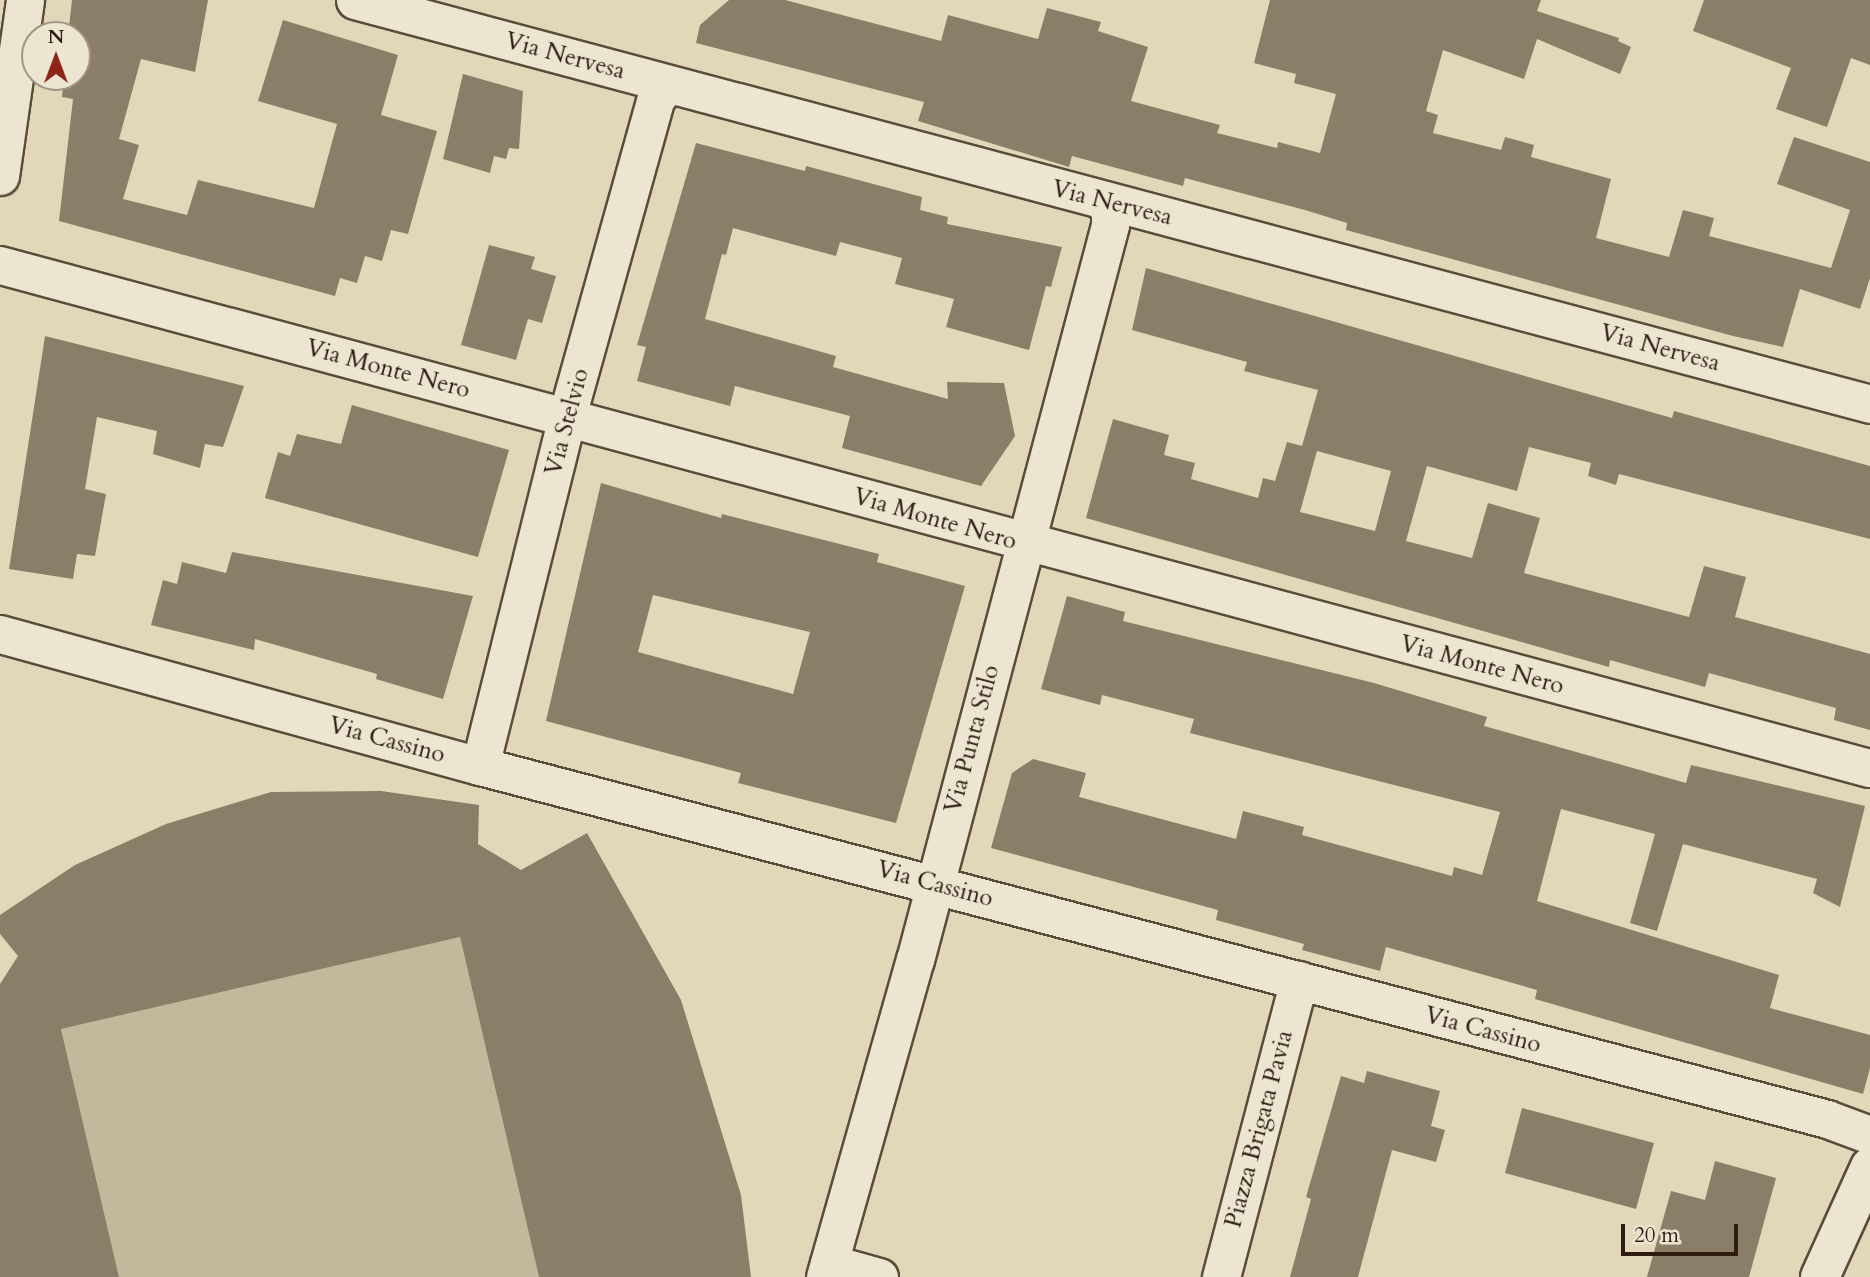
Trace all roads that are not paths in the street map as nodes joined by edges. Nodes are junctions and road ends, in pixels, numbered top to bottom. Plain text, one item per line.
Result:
1 (25, 0) edge
2 (355, 0) edge
3 (668, 84) junction
4 (0, 176) edge
5 (1103, 201) junction
6 (0, 265) edge
7 (1870, 404) edge
8 (567, 416) junction
9 (1024, 544) junction
10 (0, 634) edge
11 (480, 765) junction
12 (1870, 768) edge
13 (934, 883) junction
14 (1299, 980) junction
15 (1870, 1135) edge
16 (1870, 1167) edge
17 (827, 1270) edge
18 (879, 1277) edge
19 (1221, 1277) edge
20 (1820, 1277) edge

1 - 4 street
2 - 3 street, Via Nervesa
3 - 5 street, Via Nervesa
3 - 8 street, Via Stelvio
5 - 7 street, Via Nervesa
5 - 9 street, Via Punta Stilo
6 - 8 street, Via Monte Nero
8 - 9 street, Via Monte Nero
8 - 11 street, Via Stelvio
9 - 12 street, Via Monte Nero
9 - 13 street, Via Punta Stilo
10 - 11 street, Via Cassino
11 - 13 street, Via Cassino
13 - 14 street, Via Cassino
13 - 17 street, Via Punta Stilo
14 - 15 street, Via Cassino
14 - 19 street, Piazza Brigata Pavia
16 - 20 street
17 - 18 street

